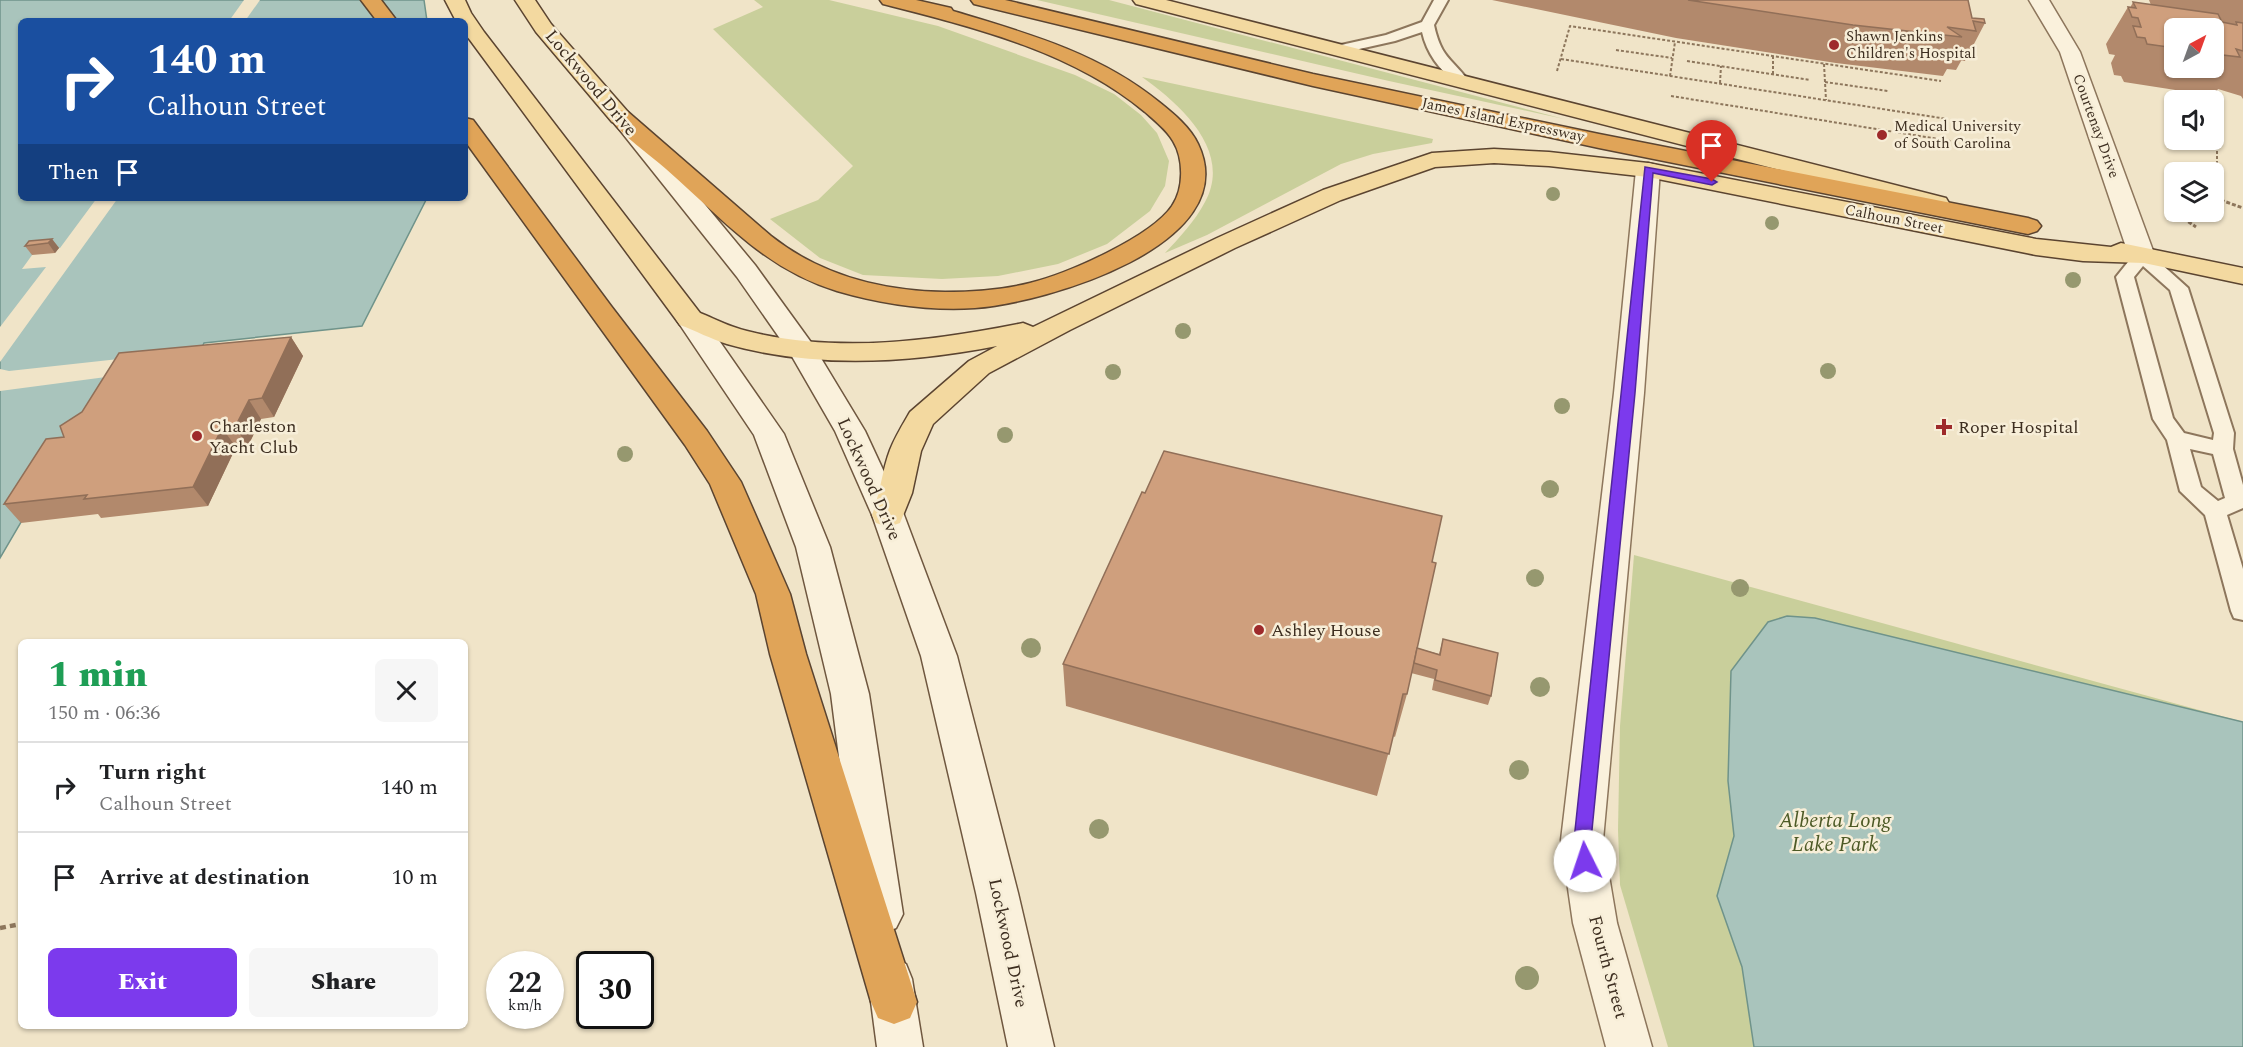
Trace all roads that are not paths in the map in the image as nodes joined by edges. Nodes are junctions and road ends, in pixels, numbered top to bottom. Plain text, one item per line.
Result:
1 (371, 0) edge
2 (455, 0) edge
3 (525, 0) edge
4 (890, 0) edge
5 (981, 0) edge
6 (1143, 0) edge
7 (1441, 0) edge
8 (2039, 0) edge
9 (924, 8) junction
10 (385, 18) edge
11 (464, 18) edge
12 (468, 23) edge
13 (1427, 25) junction
14 (1337, 50) junction
15 (1461, 80) junction
16 (468, 129) edge
17 (1648, 170) junction
18 (693, 192) junction
19 (2028, 226) junction
20 (2142, 256) junction
21 (2243, 276) edge
22 (690, 319) junction
23 (1060, 324) junction
24 (803, 351) junction
25 (2177, 439) junction
26 (2222, 449) junction
27 (2215, 511) junction
28 (888, 515) junction
29 (2243, 611) edge
30 (894, 1002) junction
31 (900, 1047) edge
32 (1031, 1047) edge
33 (1629, 1047) edge

1 - 10 highway
2 - 11 main road
3 - 18 main road, Lockwood Drive
4 - 9 highway, James Island Expressway
5 - 19 highway, James Island Expressway
6 - 14 main road, Calhoun Street
7 - 13 lane
8 - 20 main road, Courtenay Drive
9 - 17 highway, James Island Expressway
9 - 18 highway
12 - 22 main road
13 - 14 lane
13 - 15 lane
14 - 15 main road, Calhoun Street
15 - 19 main road, Calhoun Street
16 - 30 highway
17 - 20 main road, Calhoun Street
17 - 23 main road, Calhoun Street
17 - 33 main road, Fourth Street
18 - 24 main road, Lockwood Drive
19 - 20 main road, Calhoun Street
20 - 21 main road, Calhoun Street
20 - 25 lane
20 - 26 lane
22 - 24 main road
22 - 30 main road
23 - 24 main road
23 - 28 main road
24 - 28 main road, Lockwood Drive
25 - 26 lane
25 - 27 lane
26 - 27 lane
27 - 29 lane
28 - 32 main road, Lockwood Drive
30 - 31 main road

